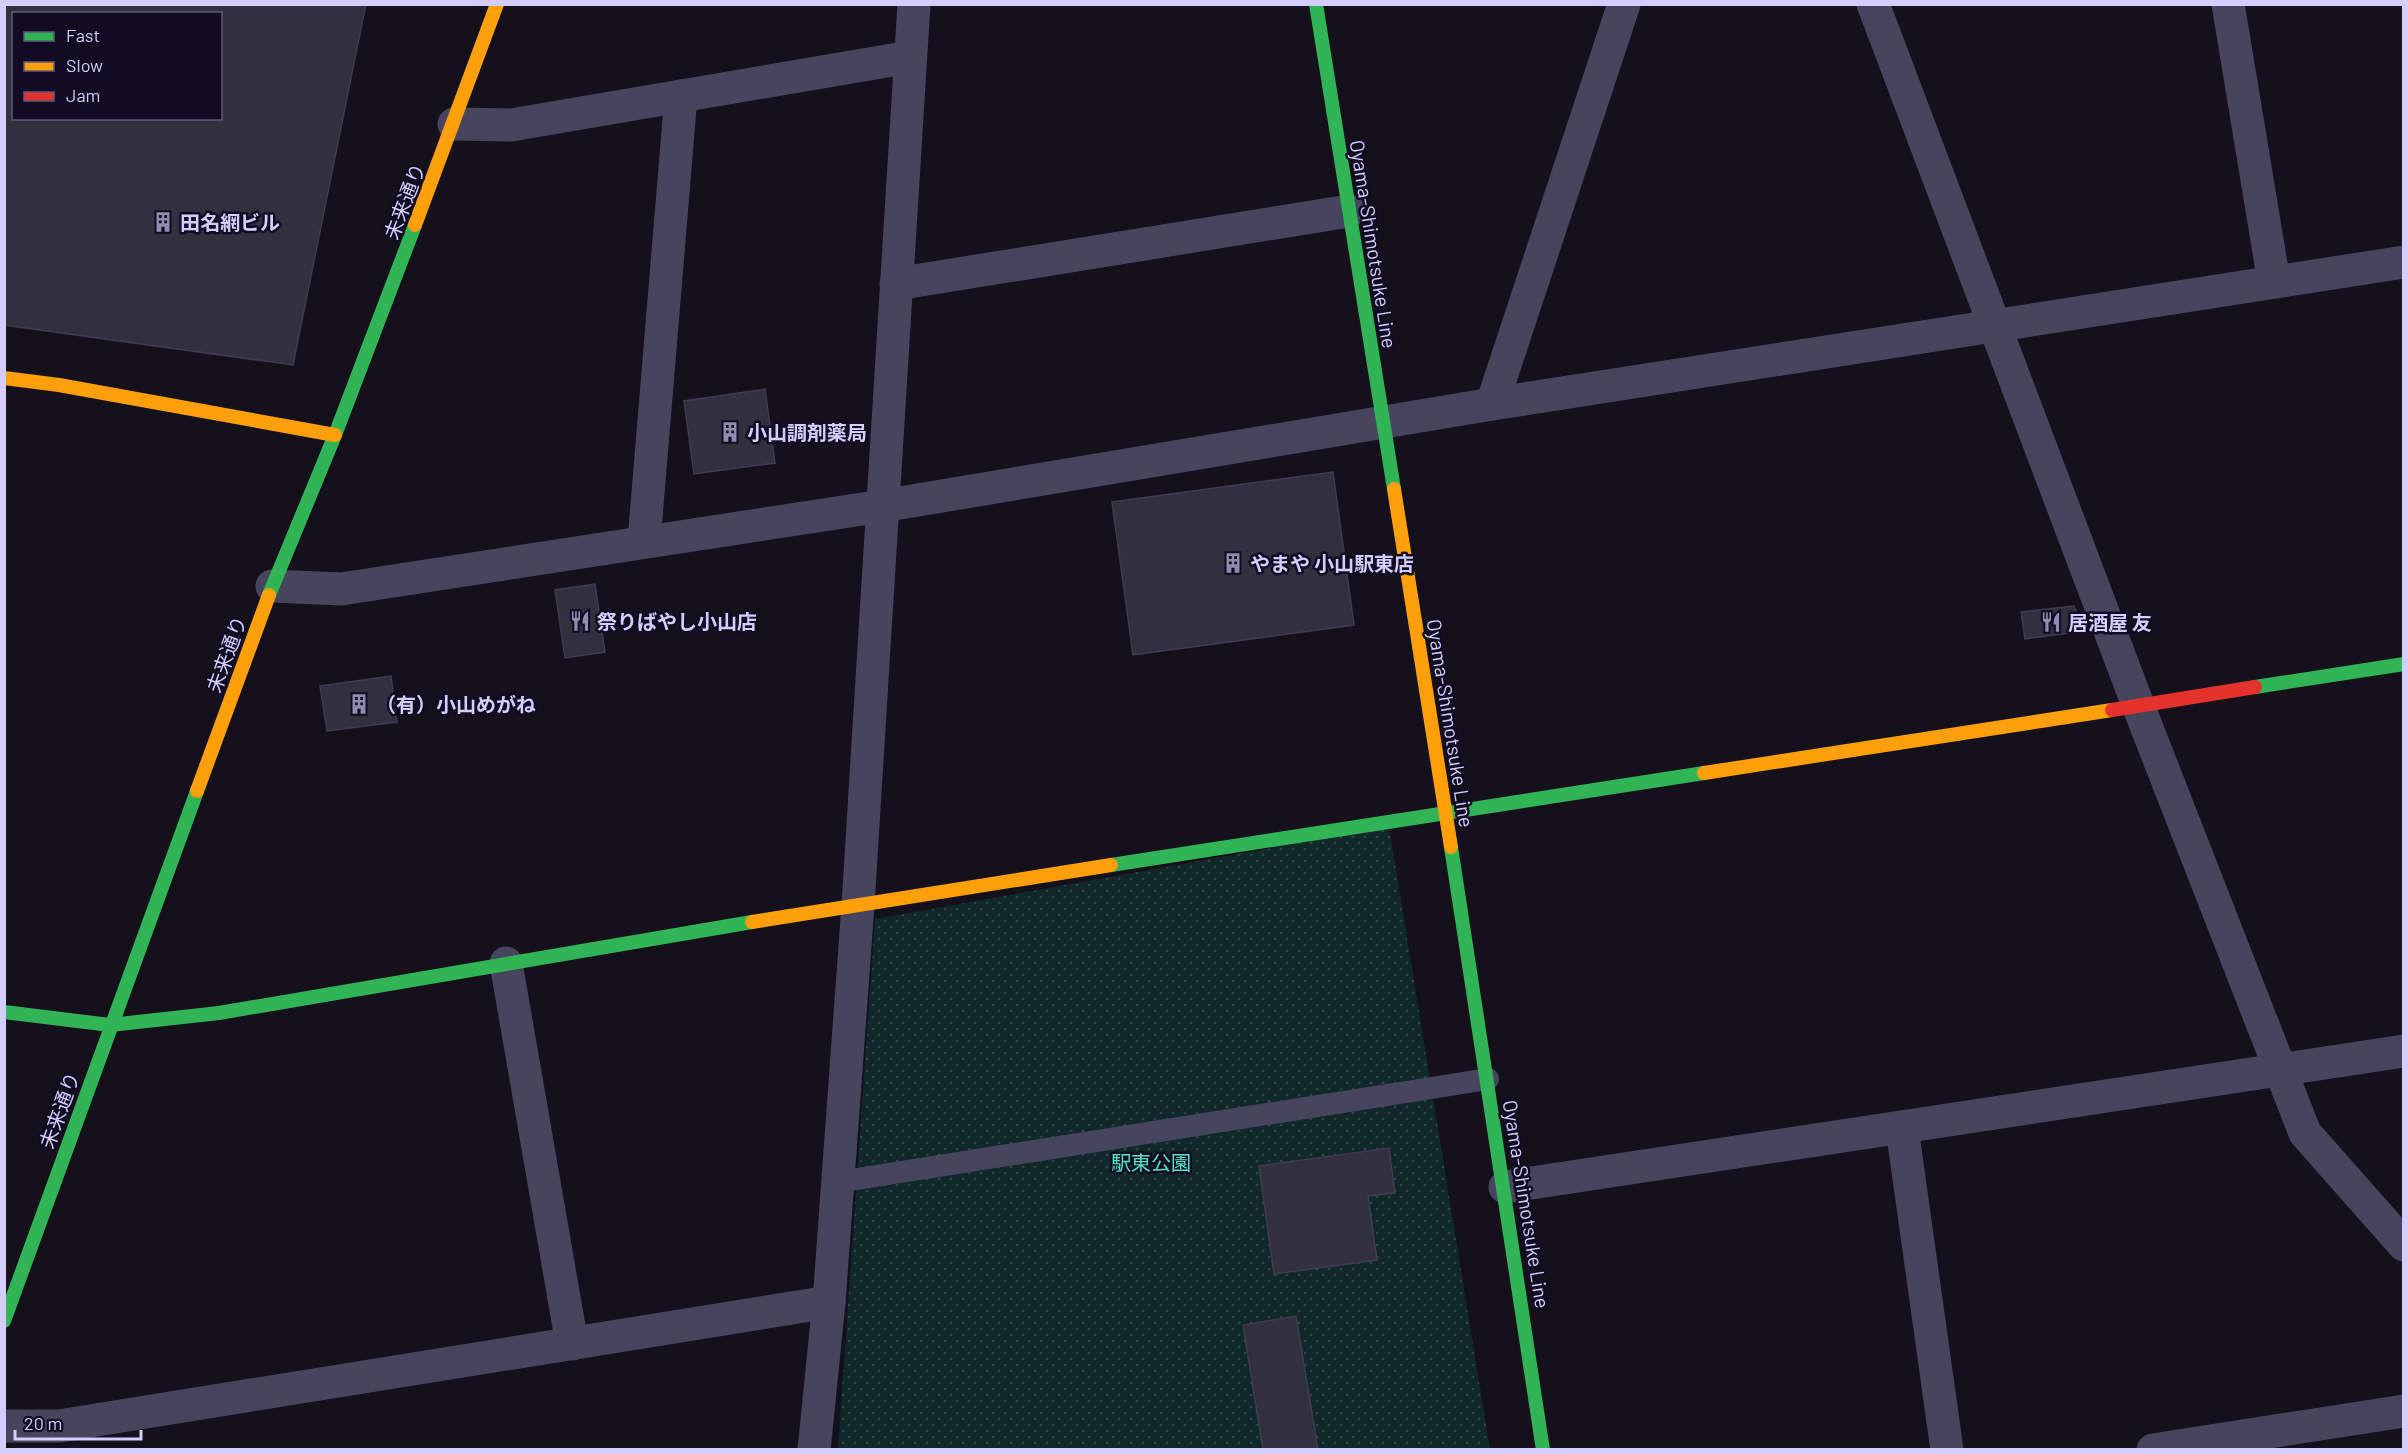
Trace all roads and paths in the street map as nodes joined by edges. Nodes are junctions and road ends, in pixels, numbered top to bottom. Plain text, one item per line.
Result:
1 (497, 4) edge
2 (914, 4) edge
3 (1316, 4) edge
4 (1624, 4) edge
5 (1873, 4) edge
6 (2228, 4) edge
7 (910, 57) junction
8 (681, 96) junction
9 (454, 124) junction
10 (1349, 211) junction
11 (2403, 262) edge
12 (2274, 282) junction
13 (896, 284) junction
14 (1994, 325) junction
15 (4, 378) edge
16 (1492, 404) junction
17 (1383, 423) junction
18 (335, 435) junction
19 (882, 506) junction
20 (644, 541) junction
21 (272, 586) junction
22 (2403, 663) edge
23 (2138, 705) junction
24 (1446, 812) junction
25 (858, 905) junction
26 (506, 963) junction
27 (4, 1012) edge
28 (110, 1025) junction
29 (2403, 1051) edge
30 (2281, 1071) junction
31 (1488, 1079) junction
32 (1902, 1128) junction
33 (838, 1182) junction
34 (1505, 1187) junction
35 (2403, 1245) edge
36 (829, 1302) junction
37 (4, 1321) edge
38 (572, 1344) junction
39 (2403, 1411) edge
40 (4, 1426) edge
41 (814, 1449) edge
42 (1543, 1449) edge
43 (1947, 1449) edge
44 (2153, 1449) edge

1 - 9 street, 未来通り
2 - 7 street
3 - 10 street, Oyama-Shimotsuke Line
4 - 16 street
5 - 14 street
6 - 12 street
7 - 8 street
7 - 13 street
8 - 9 street
8 - 20 street
9 - 18 street, 未来通り
10 - 13 street
10 - 17 street, Oyama-Shimotsuke Line
11 - 12 street
12 - 14 street
13 - 19 street
14 - 16 street
14 - 23 street
15 - 18 street
16 - 17 street
17 - 19 street
17 - 24 street, Oyama-Shimotsuke Line
18 - 21 street, 未来通り
19 - 20 street
19 - 25 street
20 - 21 street
21 - 28 street, 未来通り
22 - 23 street
23 - 24 street
23 - 30 street
24 - 25 street
24 - 31 street, Oyama-Shimotsuke Line
25 - 26 street
25 - 33 street
26 - 28 street
26 - 38 street
27 - 28 street
28 - 37 street, 未来通り
29 - 30 street
30 - 32 street
30 - 35 street
31 - 33 lane
31 - 34 street, Oyama-Shimotsuke Line
32 - 34 street
32 - 43 street
33 - 36 street
34 - 42 street, Oyama-Shimotsuke Line
36 - 38 street
36 - 41 street
38 - 40 street
39 - 44 street

